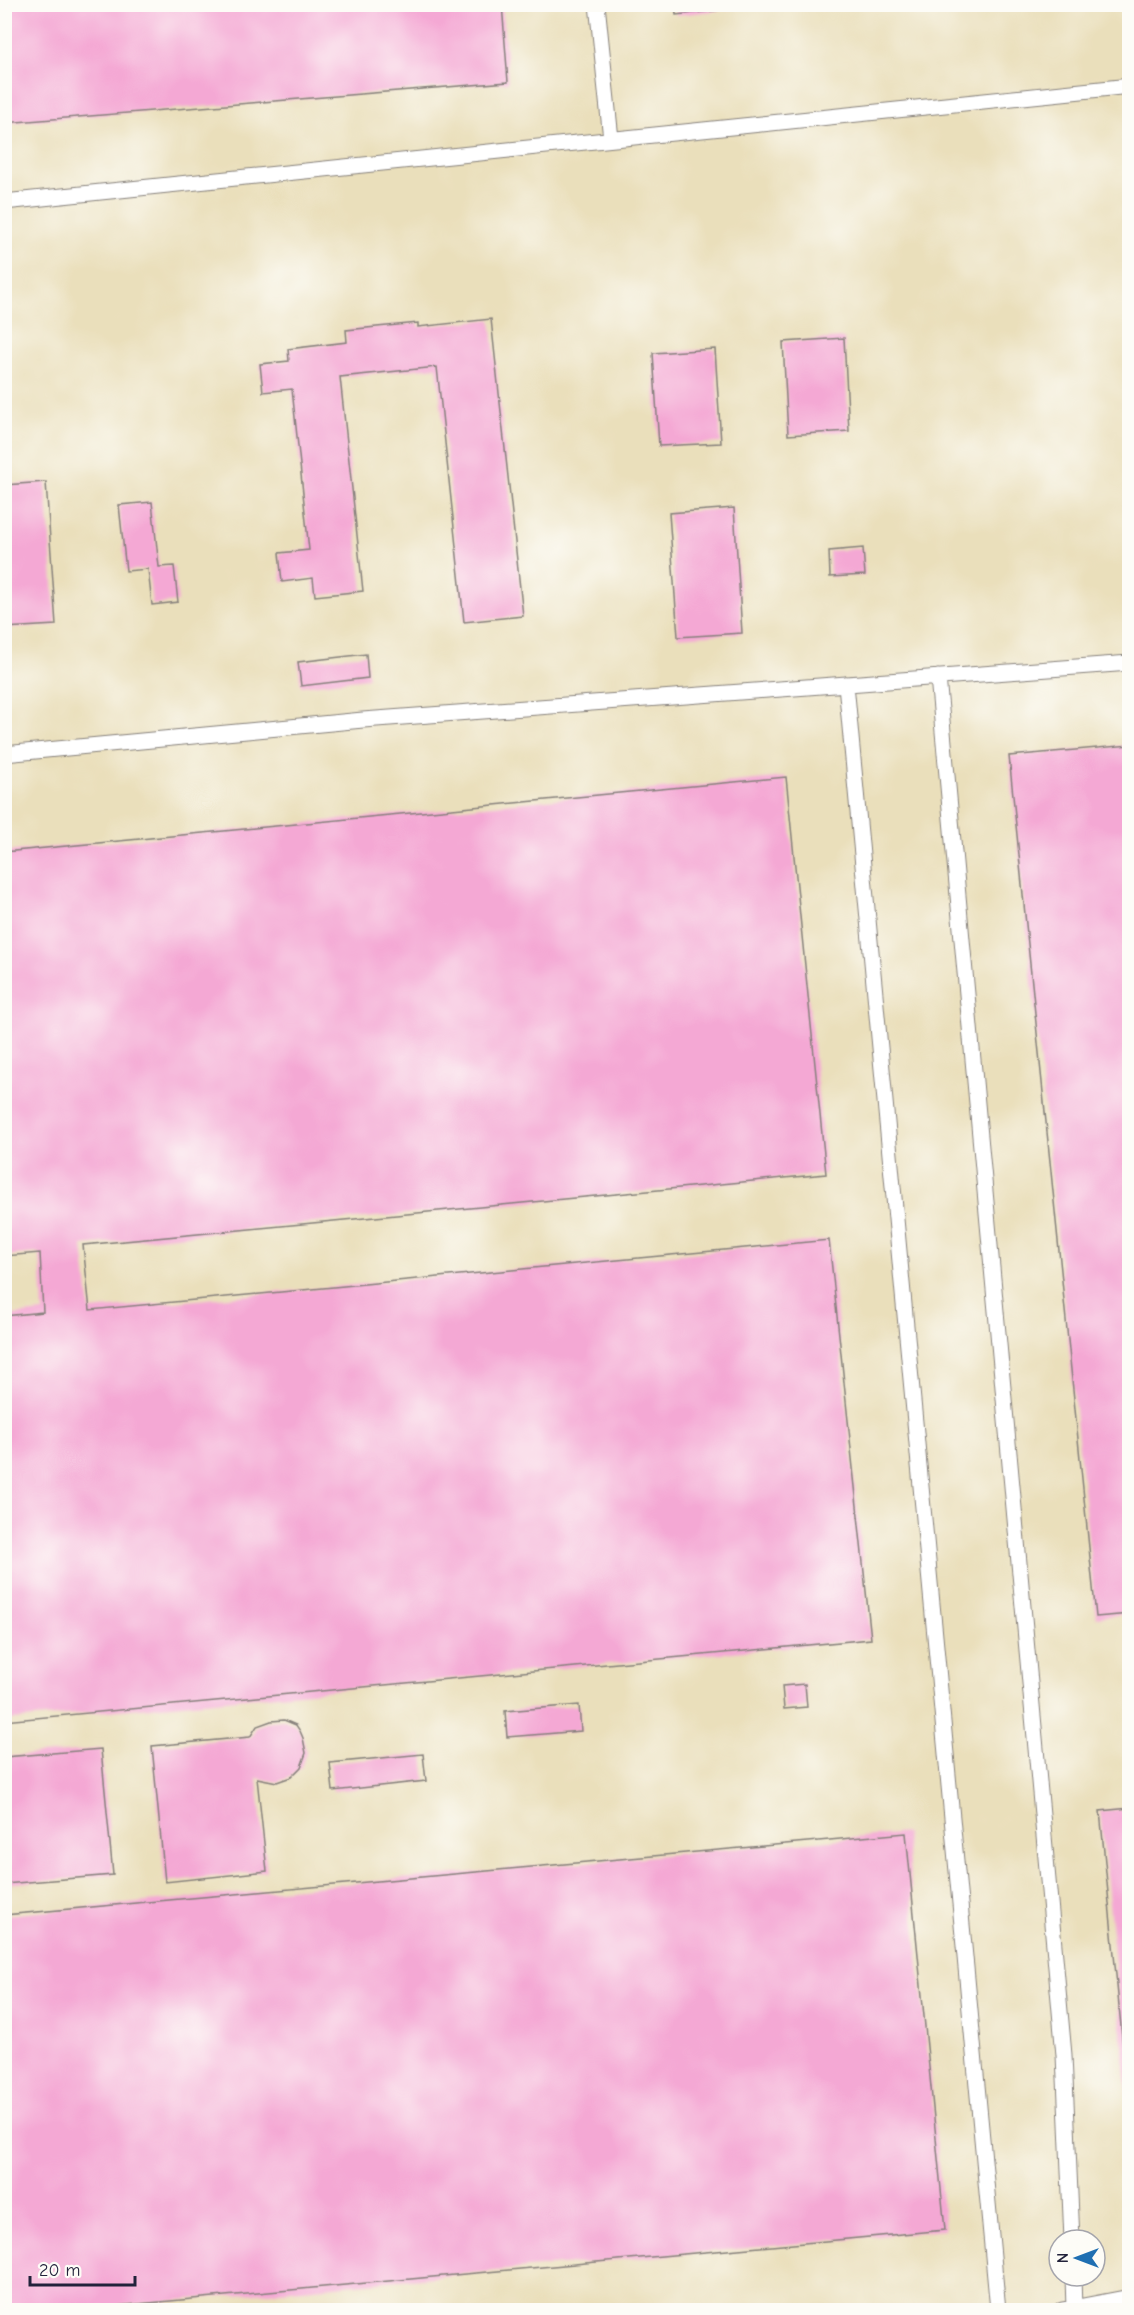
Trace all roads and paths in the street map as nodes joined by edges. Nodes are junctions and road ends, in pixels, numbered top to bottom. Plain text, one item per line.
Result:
1 (597, 4) edge
2 (1130, 86) edge
3 (611, 139) junction
4 (4, 202) edge
5 (1130, 663) edge
6 (938, 677) junction
7 (846, 684) junction
8 (4, 754) edge
9 (1071, 2228) edge
10 (1071, 2288) edge
11 (1130, 2297) edge
12 (998, 2310) edge
13 (1068, 2310) edge

1 - 3 lane
2 - 3 lane
3 - 4 lane
5 - 6 lane
6 - 7 lane
6 - 9 lane
7 - 8 lane
7 - 12 lane
10 - 13 lane
11 - 13 lane

